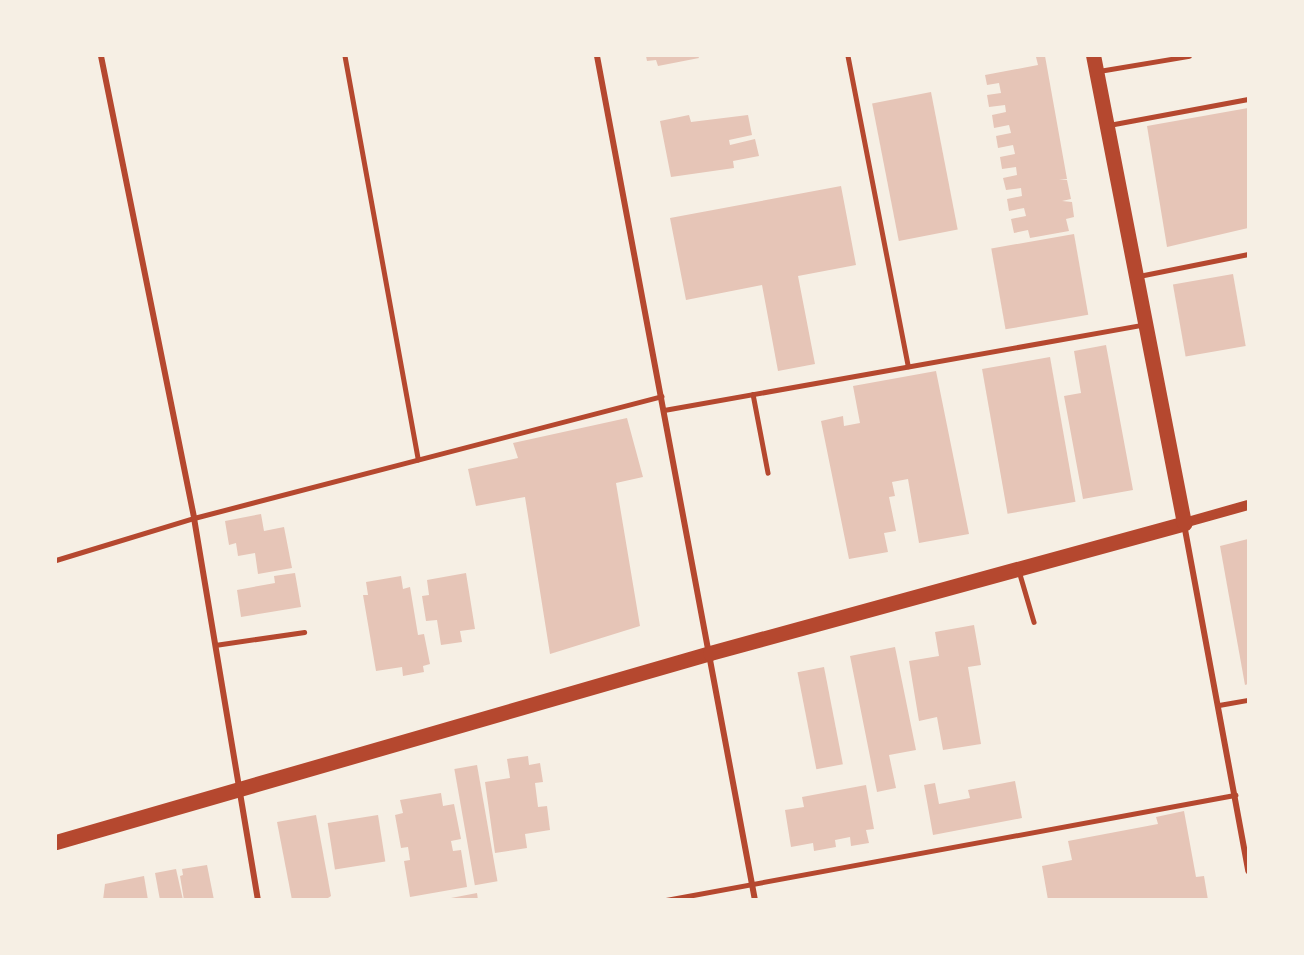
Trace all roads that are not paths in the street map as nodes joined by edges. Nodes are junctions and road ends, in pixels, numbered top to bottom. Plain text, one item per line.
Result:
1 (101, 56) edge
2 (345, 56) edge
3 (597, 56) edge
4 (848, 56) edge
5 (1094, 56) edge
6 (1189, 56) edge
7 (1096, 72) junction
8 (1248, 99) edge
9 (1107, 125) junction
10 (1248, 254) edge
11 (1134, 277) junction
12 (1144, 324) junction
13 (908, 366) junction
14 (753, 394) junction
15 (662, 396) junction
16 (664, 410) junction
17 (418, 459) junction
18 (768, 473) dead end
19 (1248, 505) edge
20 (194, 518) junction
21 (1184, 523) junction
22 (56, 560) edge
23 (1018, 569) junction
24 (1034, 622) dead end
25 (304, 632) dead end
26 (215, 645) junction
27 (710, 653) junction
28 (1248, 700) edge
29 (1219, 705) junction
30 (239, 790) junction
31 (1235, 795) junction
32 (56, 843) edge
33 (1248, 871) edge
34 (753, 884) junction
35 (258, 900) edge
36 (666, 900) edge
37 (756, 900) edge

1 - 20 street
2 - 17 lane
3 - 15 street
4 - 13 lane
5 - 7 main road
6 - 7 lane
7 - 9 main road
8 - 9 lane
9 - 11 main road
10 - 11 lane
11 - 12 main road
12 - 13 lane
12 - 21 main road
13 - 14 lane
14 - 16 lane
14 - 18 lane
15 - 16 street
15 - 17 lane
16 - 27 street
17 - 20 lane
19 - 21 street
20 - 22 lane
20 - 26 street
21 - 23 main road
21 - 29 street
23 - 24 lane
23 - 27 main road
25 - 26 lane
26 - 30 street
27 - 30 main road
27 - 34 street
28 - 29 lane
29 - 31 street
30 - 32 main road
30 - 35 street
31 - 33 street
31 - 34 lane
34 - 36 lane
34 - 37 street

